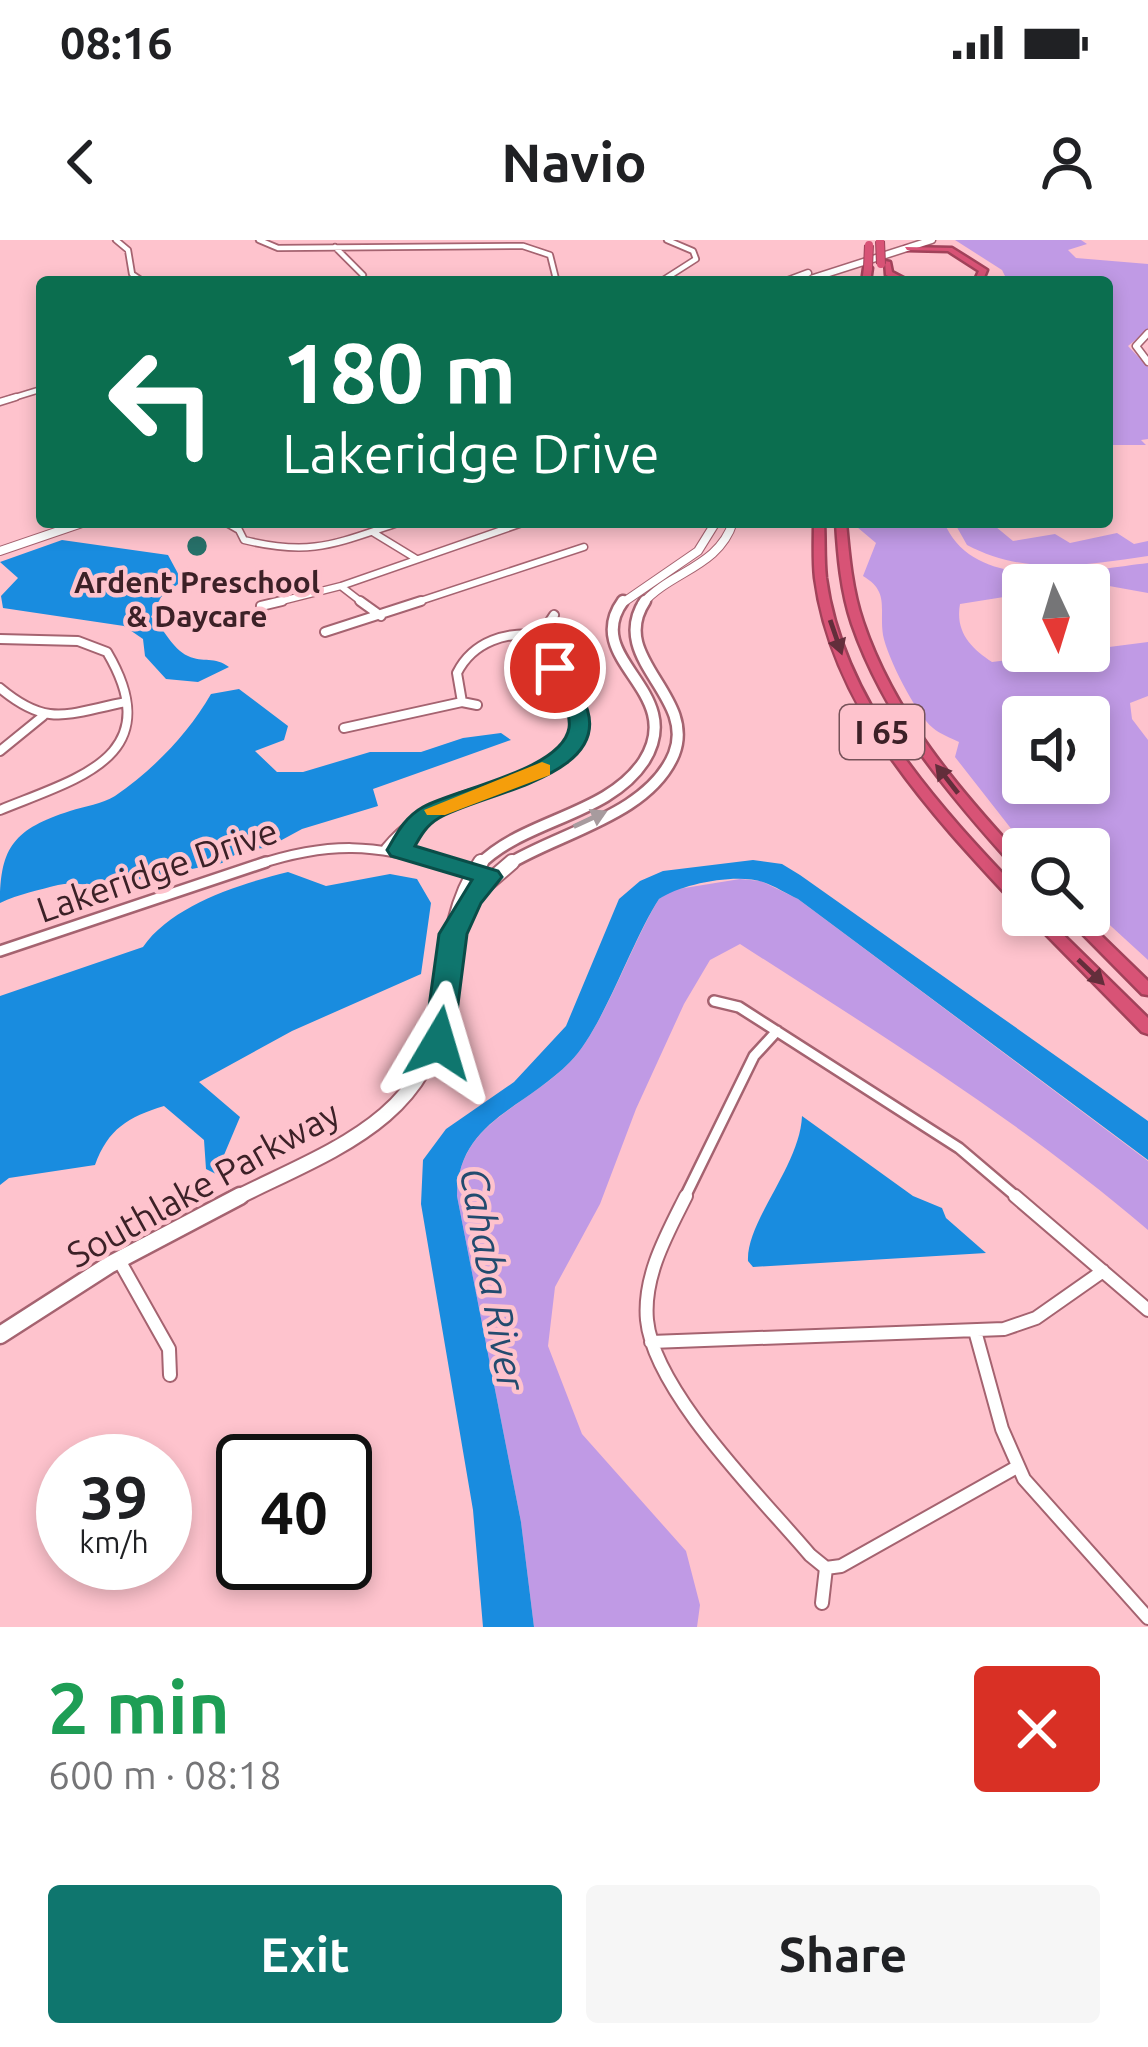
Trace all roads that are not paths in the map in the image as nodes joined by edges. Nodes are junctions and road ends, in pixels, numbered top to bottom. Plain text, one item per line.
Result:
1 (116, 240) edge
2 (259, 240) edge
3 (667, 240) edge
4 (880, 241) edge
5 (868, 242) edge
6 (944, 242) edge
7 (909, 244) edge
8 (335, 248) junction
9 (884, 264) junction
10 (994, 274) dead end
11 (363, 275) dead end
12 (133, 276) edge
13 (555, 276) edge
14 (670, 276) edge
15 (804, 276) edge
16 (818, 276) edge
17 (867, 276) edge
18 (881, 276) edge
19 (896, 276) edge
20 (980, 276) edge
21 (1148, 333) edge
22 (1148, 362) edge
23 (36, 391) edge
24 (0, 402) edge
25 (54, 528) edge
26 (66, 528) edge
27 (236, 528) edge
28 (385, 528) edge
29 (506, 528) edge
30 (713, 528) edge
31 (732, 528) edge
32 (820, 528) edge
33 (842, 528) edge
34 (374, 532) junction
35 (584, 547) dead end
36 (0, 549) edge
37 (415, 558) junction
38 (341, 586) junction
39 (261, 606) dead end
40 (554, 615) dead end
41 (381, 616) junction
42 (326, 632) dead end
43 (541, 635) junction
44 (0, 639) edge
45 (0, 688) edge
46 (126, 702) junction
47 (462, 702) junction
48 (478, 705) dead end
49 (43, 716) junction
50 (344, 728) dead end
51 (0, 751) edge
52 (0, 810) edge
53 (414, 826) junction
54 (1002, 843) edge
55 (386, 848) junction
56 (400, 850) junction
57 (473, 872) junction
58 (489, 877) junction
59 (1002, 880) edge
60 (453, 934) junction
61 (1055, 936) edge
62 (1093, 936) edge
63 (0, 951) edge
64 (1148, 990) edge
65 (714, 1000) dead end
66 (1148, 1028) edge
67 (777, 1031) junction
68 (120, 1262) junction
69 (1103, 1270) junction
70 (1148, 1310) edge
71 (975, 1330) junction
72 (0, 1335) edge
73 (651, 1342) junction
74 (170, 1375) dead end
75 (1017, 1467) junction
76 (826, 1568) junction
77 (822, 1603) dead end
78 (1148, 1618) edge

1 - 12 street
2 - 8 street
3 - 14 street
4 - 9 highway, bridge
5 - 17 highway, bridge
6 - 7 highway
6 - 7 street
6 - 10 highway
6 - 20 highway
7 - 15 street
7 - 16 street
8 - 11 street
8 - 13 street
9 - 18 highway
9 - 19 highway
21 - 22 street
23 - 24 street
25 - 36 street
26 - 36 street
27 - 34 street
28 - 34 street
29 - 37 street
30 - 57 street
58 -> 31 street, Southlake Parkway
32 -> 59 highway, I 65
54 -> 33 highway, I 65
34 - 37 street
35 - 41 street
37 - 38 street
38 - 39 street
38 - 41 street
40 - 43 street
41 - 42 street
43 - 47 street
43 - 53 street
44 - 46 street
45 - 49 street
46 - 49 street
46 - 52 street
47 - 48 street
47 - 50 street
49 - 51 street
53 - 55 street
53 - 56 street
55 - 56 street, Lakeridge Drive
55 - 63 street, Lakeridge Drive
56 - 57 street, Lakeridge Drive
57 - 58 street, Lakeridge Drive
57 - 60 street, Southlake Parkway
58 - 60 street, Southlake Parkway
60 - 68 street, Southlake Parkway
61 -> 66 highway
62 - 64 highway
65 - 67 street
67 - 69 street
67 - 73 street
68 - 72 street, Southlake Parkway
68 - 74 street
69 - 70 street
69 - 71 street
71 - 73 street
71 - 75 street
73 - 76 street
75 - 76 street
75 - 78 street
76 - 77 street

